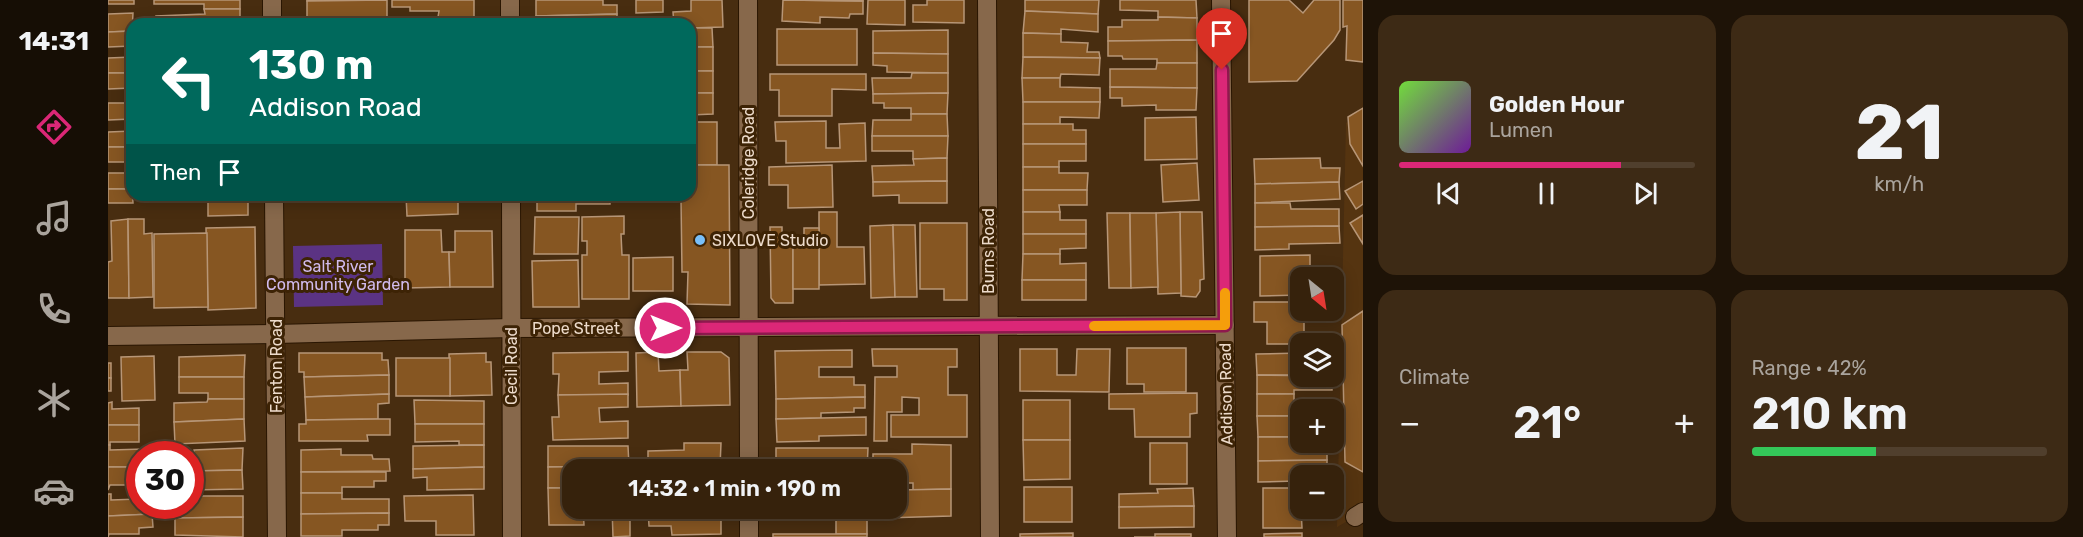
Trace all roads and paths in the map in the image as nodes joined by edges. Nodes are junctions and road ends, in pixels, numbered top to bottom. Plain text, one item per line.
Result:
1 (272, 0) edge
2 (510, 0) edge
3 (748, 0) edge
4 (987, 0) edge
5 (1221, 0) edge
6 (272, 18) edge
7 (510, 18) edge
8 (274, 201) edge
9 (511, 201) edge
10 (1225, 325) junction
11 (988, 326) junction
12 (510, 328) junction
13 (748, 328) junction
14 (276, 334) junction
15 (108, 336) edge
16 (749, 459) edge
17 (749, 519) edge
18 (277, 537) edge
19 (512, 537) edge
20 (749, 537) edge
21 (990, 537) edge
22 (1227, 537) edge

1 - 6 street
2 - 7 street
3 - 13 street, Coleridge Road
4 - 11 street, Burns Road
5 - 10 street, Addison Road
8 - 14 street, Fenton Road
9 - 12 street, Cecil Road
10 - 11 street, Pope Street
10 - 22 street, Addison Road
11 - 13 street, Pope Street
11 - 21 street, Burns Road
12 - 13 street, Pope Street
12 - 14 street, Pope Street
12 - 19 street, Cecil Road
13 - 16 street, Coleridge Road
14 - 15 street, Pope Street
14 - 18 street, Fenton Road
17 - 20 street

